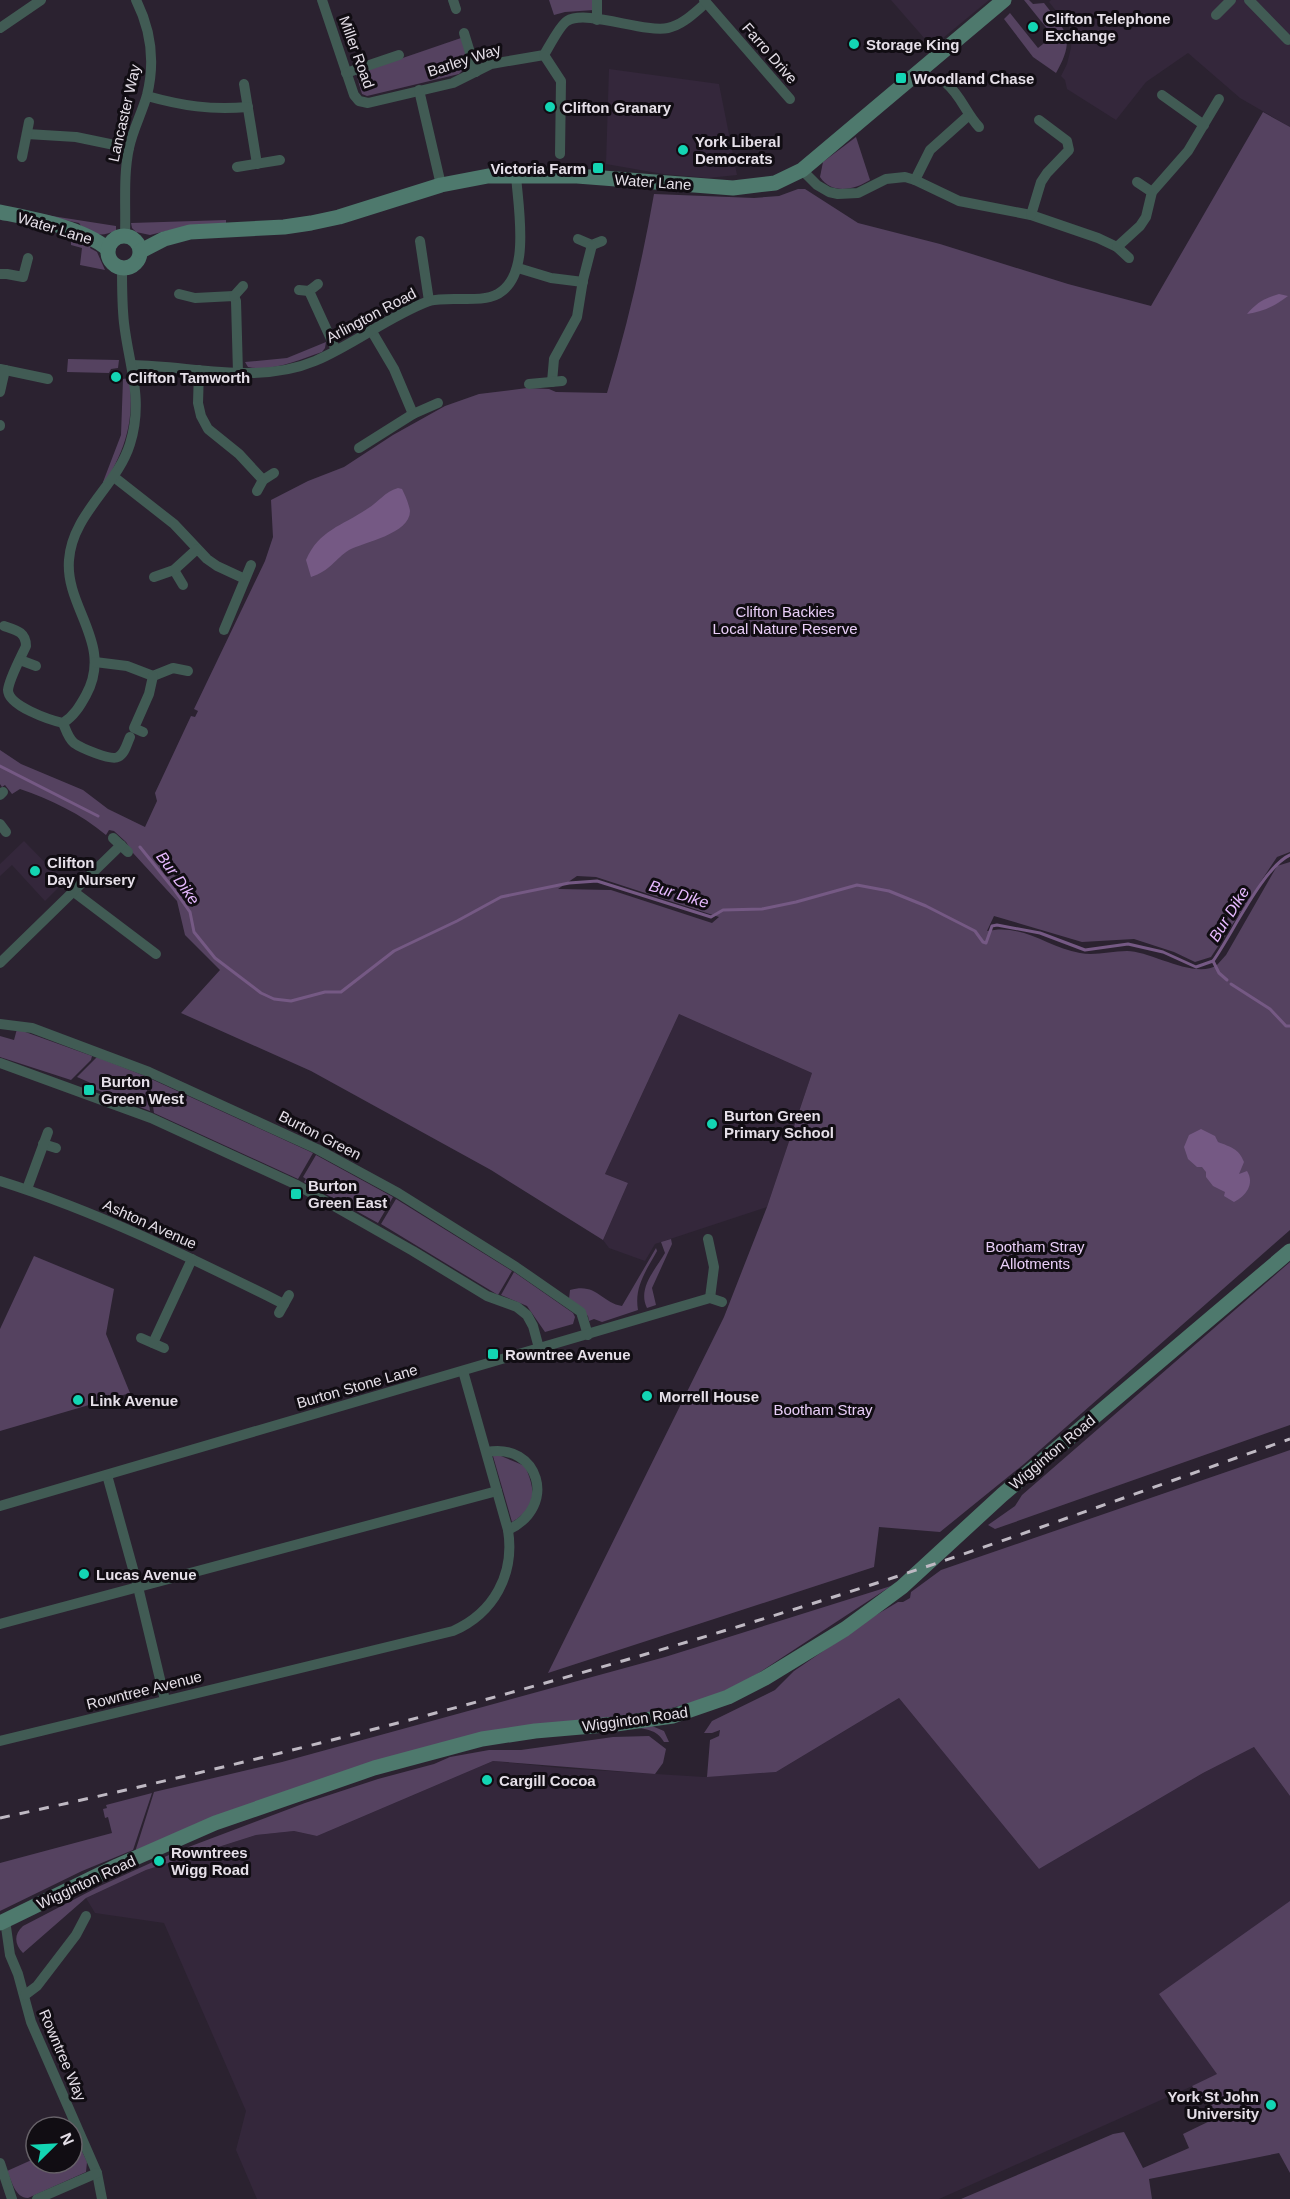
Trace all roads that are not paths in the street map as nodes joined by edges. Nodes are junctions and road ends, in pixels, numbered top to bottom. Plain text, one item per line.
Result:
1 (41, 0) edge
2 (136, 0) edge
3 (322, 0) edge
4 (597, 0) edge
5 (1004, 0) edge
6 (1231, 0) edge
7 (1249, 0) edge
8 (705, 2) edge
9 (1216, 15) dead end
10 (597, 20) junction
11 (0, 28) edge
12 (464, 33) dead end
13 (1288, 40) dead end
14 (399, 55) dead end
15 (544, 55) junction
16 (476, 72) junction
17 (346, 73) junction
18 (244, 84) dead end
19 (947, 84) dead end
20 (419, 90) junction
21 (1162, 95) dead end
22 (147, 96) junction
23 (790, 99) dead end
24 (1219, 99) dead end
25 (248, 107) junction
26 (968, 116) junction
27 (1039, 120) dead end
28 (29, 122) dead end
29 (1204, 125) junction
30 (979, 127) dead end
31 (27, 134) junction
32 (129, 148) junction
33 (560, 154) dead end
34 (22, 157) dead end
35 (280, 160) dead end
36 (257, 164) junction
37 (237, 167) dead end
38 (802, 170) junction
39 (516, 175) junction
40 (915, 180) junction
41 (1137, 182) dead end
42 (441, 184) junction
43 (1152, 192) junction
44 (0, 212) edge
45 (1031, 215) junction
46 (125, 236) junction
47 (579, 239) dead end
48 (420, 242) dead end
49 (1117, 247) junction
50 (108, 249) junction
51 (141, 251) junction
52 (28, 258) dead end
53 (1129, 258) dead end
54 (518, 268) junction
55 (122, 269) junction
56 (0, 274) edge
57 (583, 282) junction
58 (243, 285) dead end
59 (309, 288) dead end
60 (179, 294) dead end
61 (234, 296) junction
62 (429, 301) junction
63 (371, 330) junction
64 (336, 350) junction
65 (133, 365) junction
66 (3, 369) edge
67 (199, 370) junction
68 (238, 373) junction
69 (48, 379) dead end
70 (529, 384) dead end
71 (0, 392) edge
72 (438, 403) dead end
73 (413, 414) junction
74 (359, 448) dead end
75 (274, 473) dead end
76 (114, 477) junction
77 (263, 480) junction
78 (257, 491) dead end
79 (197, 549) junction
80 (251, 565) dead end
81 (174, 570) junction
82 (154, 577) dead end
83 (245, 579) junction
84 (183, 585) dead end
85 (4, 626) dead end
86 (224, 630) dead end
87 (20, 660) junction
88 (95, 662) junction
89 (36, 666) dead end
90 (188, 672) dead end
91 (153, 676) junction
92 (63, 723) junction
93 (143, 732) dead end
94 (130, 737) dead end
95 (121, 845) dead end
96 (74, 892) junction
97 (156, 954) dead end
98 (0, 963) edge
99 (0, 1024) edge
100 (0, 1064) edge
101 (48, 1132) dead end
102 (43, 1144) junction
103 (56, 1148) dead end
104 (0, 1182) edge
105 (27, 1189) junction
106 (708, 1239) dead end
107 (1290, 1251) edge
108 (192, 1259) junction
109 (710, 1298) junction
110 (722, 1302) dead end
111 (284, 1304) dead end
112 (588, 1335) junction
113 (141, 1338) dead end
114 (153, 1343) junction
115 (165, 1348) dead end
116 (539, 1348) junction
117 (463, 1371) junction
118 (487, 1452) junction
119 (107, 1474) junction
120 (497, 1491) junction
121 (0, 1506) edge
122 (508, 1530) junction
123 (138, 1587) junction
124 (0, 1624) edge
125 (165, 1700) junction
126 (0, 1741) edge
127 (86, 1917) dead end
128 (2, 1921) edge
129 (0, 1946) edge
130 (10, 1955) junction
131 (25, 1995) junction
132 (0, 2163) edge
133 (97, 2173) junction
134 (4, 2186) edge
135 (12, 2199) edge
136 (37, 2199) edge
137 (102, 2199) edge

1 - 11 street
2 - 22 street, Lancaster Way
3 - 17 street, Miller Road
4 - 10 street
5 - 38 main road, Water Lane
6 - 9 street
7 - 13 street
8 - 10 street
8 - 23 street, Farro Drive
10 - 15 street
12 - 16 street
14 - 17 street
15 - 16 street, Barley Way
15 - 33 street
16 - 20 street, Barley Way
17 - 20 street, Miller Road
18 - 25 street
19 - 26 street
20 - 42 street
21 - 29 street
22 - 25 street
22 - 32 street, Lancaster Way
24 - 29 street
25 - 36 street
26 - 30 street
26 - 40 street
27 - 45 street
28 - 31 street
29 - 43 street
31 - 32 street
31 - 34 street
32 - 46 street, Lancaster Way
35 - 36 street
36 - 37 street
38 - 39 main road, Water Lane
38 - 40 street
39 - 42 main road, Water Lane
39 - 54 street
40 - 45 street
41 - 43 street
42 - 51 main road, Water Lane
43 - 49 street
44 - 50 main road, Water Lane
45 - 49 street
46 - 50 main road, Water Lane
46 - 51 main road
47 - 57 street
48 - 62 street
49 - 53 street
50 - 55 main road, Water Lane
51 - 55 main road, Water Lane
52 - 56 street
54 - 57 street
54 - 62 street, Arlington Road
55 - 65 street
57 - 70 street
58 - 61 street
59 - 64 street
60 - 61 street
61 - 68 street
62 - 63 street, Arlington Road
63 - 64 street, Arlington Road
63 - 73 street
64 - 68 street, Arlington Road
65 - 67 street, Arlington Road
65 - 76 street
66 - 69 street
66 - 71 street
67 - 68 street, Arlington Road
67 - 77 street
72 - 73 street
73 - 74 street
75 - 77 street
76 - 79 street
76 - 88 street
77 - 78 street
79 - 81 street
79 - 83 street
80 - 83 street
81 - 82 street
81 - 84 street
83 - 86 street
85 - 87 street
87 - 89 street
87 - 92 street
88 - 91 street
88 - 92 street
90 - 91 street
91 - 93 street
92 - 94 street
95 - 96 street
96 - 97 street
96 - 98 street
99 - 112 street, Burton Green
100 - 116 street
101 - 102 street
102 - 103 street
102 - 105 street
104 - 105 street, Ashton Avenue
105 - 108 street, Ashton Avenue
106 - 109 street
107 - 128 main road, Wigginton Road
108 - 111 street, Ashton Avenue
108 - 114 street
109 - 110 street
109 - 112 street, Burton Stone Lane
112 - 116 street, Burton Stone Lane
113 - 114 street
114 - 115 street
116 - 117 street, Burton Stone Lane
117 - 118 street, Rowntree Avenue
117 - 119 street, Burton Stone Lane
118 - 120 street, Rowntree Avenue
118 - 122 street
119 - 121 street, Burton Stone Lane
119 - 123 street
120 - 122 street, Rowntree Avenue
120 - 123 street
122 - 125 street, Rowntree Avenue
123 - 124 street
123 - 125 street
125 - 126 street, Rowntree Avenue
127 - 131 street
128 - 130 street, Rowntree Way
129 - 130 street, Rowntree Way
130 - 131 street, Rowntree Way
131 - 133 street, Rowntree Way
132 - 134 street
133 - 136 street
133 - 137 street, Rowntree Way
134 - 135 street

